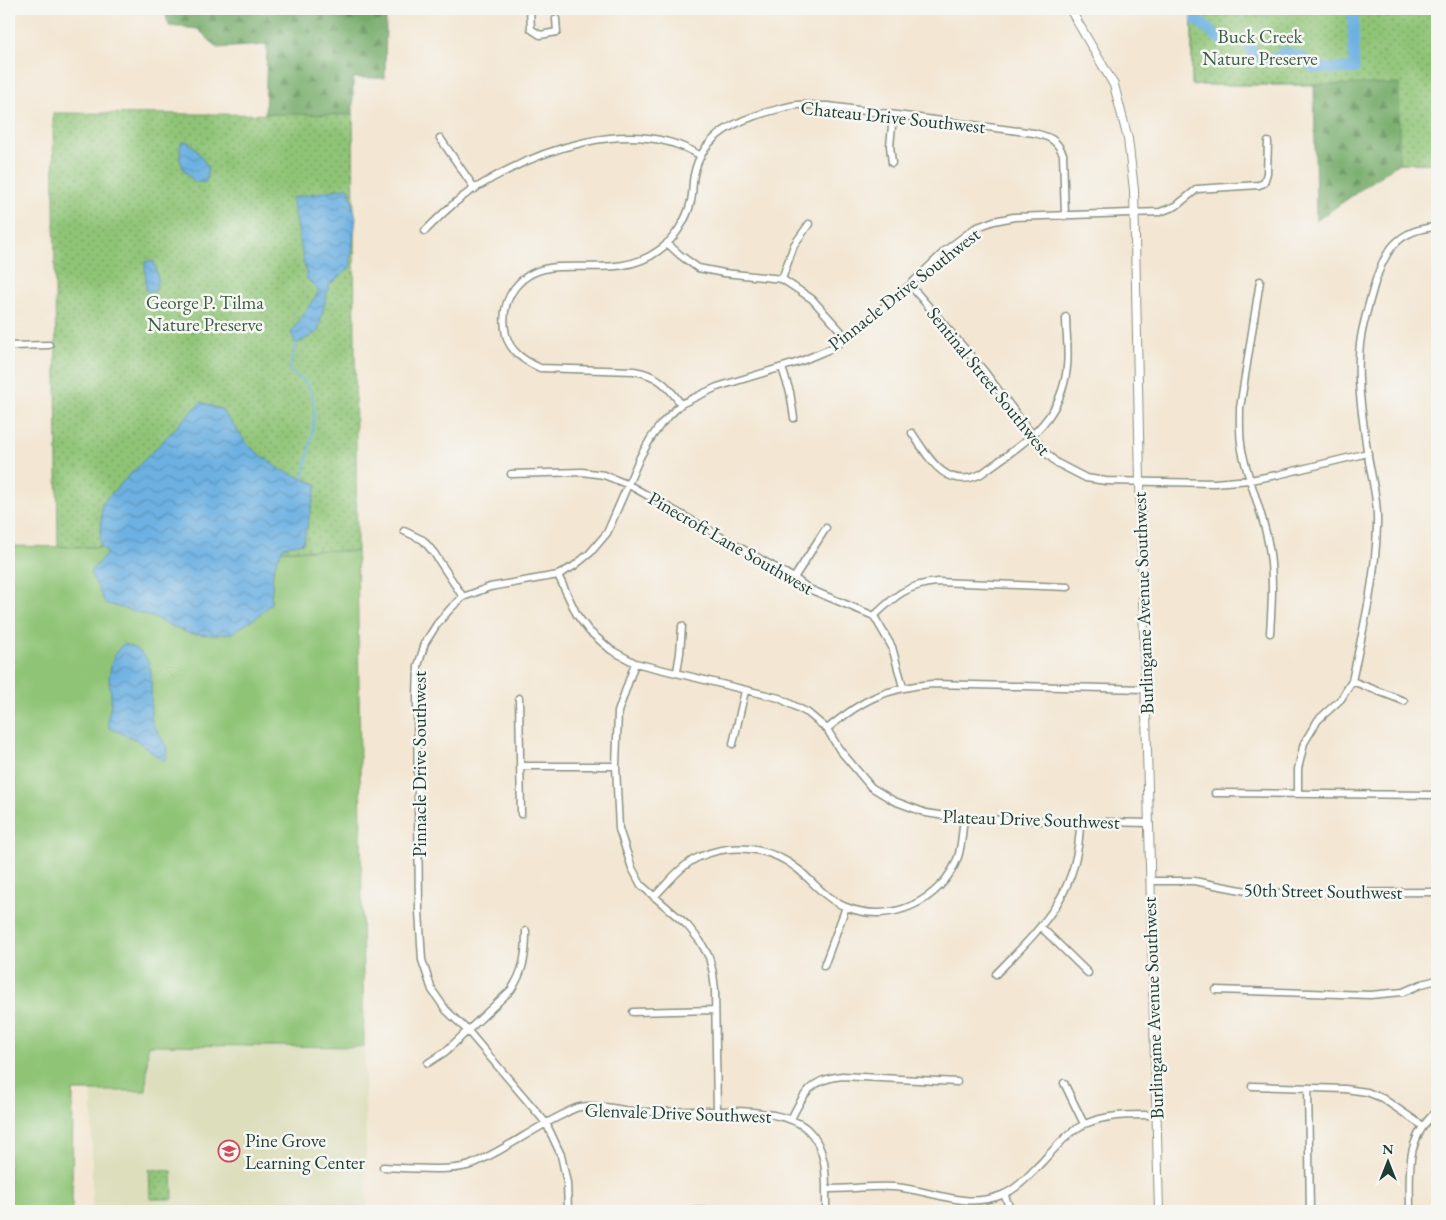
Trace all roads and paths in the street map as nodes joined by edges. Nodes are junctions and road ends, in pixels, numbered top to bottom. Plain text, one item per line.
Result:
1 (530, 9) edge
2 (1070, 9) edge
3 (556, 19) dead end
4 (893, 116) junction
5 (440, 138) dead end
6 (1268, 142) dead end
7 (701, 156) junction
8 (892, 163) dead end
9 (474, 189) junction
10 (1135, 214) junction
11 (1065, 216) junction
12 (809, 224) dead end
13 (1437, 228) edge
14 (425, 231) dead end
15 (667, 243) junction
16 (782, 279) junction
17 (1260, 281) dead end
18 (910, 285) junction
19 (1066, 317) dead end
20 (847, 338) junction
21 (49, 345) dead end
22 (9, 346) edge
23 (782, 368) junction
24 (681, 404) junction
25 (794, 418) dead end
26 (912, 433) dead end
27 (1033, 435) junction
28 (1368, 453) junction
29 (511, 474) dead end
30 (1250, 480) junction
31 (1140, 482) junction
32 (629, 485) junction
33 (826, 528) dead end
34 (404, 531) dead end
35 (558, 574) junction
36 (794, 578) junction
37 (1068, 586) dead end
38 (463, 597) junction
39 (874, 616) junction
40 (682, 626) dead end
41 (1270, 633) dead end
42 (635, 662) junction
43 (677, 672) junction
44 (1352, 681) junction
45 (903, 687) junction
46 (1145, 689) junction
47 (746, 691) junction
48 (519, 698) dead end
49 (1404, 701) dead end
50 (827, 729) junction
51 (732, 744) dead end
52 (520, 766) junction
53 (616, 766) junction
54 (1215, 794) dead end
55 (1298, 794) junction
56 (1437, 795) edge
57 (521, 814) dead end
58 (964, 819) junction
59 (1080, 822) junction
60 (1148, 823) junction
61 (1150, 881) junction
62 (1437, 892) edge
63 (654, 897) junction
64 (846, 907) junction
65 (1041, 927) junction
66 (526, 931) dead end
67 (824, 966) dead end
68 (1088, 972) dead end
69 (996, 974) dead end
70 (1437, 980) edge
71 (1216, 990) dead end
72 (714, 1010) junction
73 (633, 1012) dead end
74 (468, 1031) junction
75 (428, 1063) dead end
76 (957, 1082) dead end
77 (1064, 1083) dead end
78 (1252, 1086) dead end
79 (1308, 1088) junction
80 (717, 1111) junction
81 (1437, 1111) edge
82 (1156, 1115) junction
83 (791, 1119) junction
84 (546, 1122) junction
85 (1084, 1124) junction
86 (1423, 1126) junction
87 (383, 1168) dead end
88 (826, 1189) junction
89 (1004, 1194) junction
90 (568, 1211) edge
91 (684, 1211) edge
92 (709, 1211) edge
93 (826, 1211) edge
94 (1011, 1211) edge
95 (1159, 1211) edge
96 (1310, 1211) edge
97 (1410, 1211) edge

1 - 3 street
2 - 10 street, Burlingame Avenue Southwest
4 - 7 street, Chateau Drive Southwest
4 - 8 street
4 - 11 street, Chateau Drive Southwest
5 - 9 street
6 - 10 street, Pinnacle Drive Southwest
7 - 9 street
7 - 15 street, Chateau Drive Southwest
9 - 14 street
10 - 11 street, Pinnacle Drive Southwest
10 - 31 street, Burlingame Avenue Southwest
11 - 18 street, Pinnacle Drive Southwest
12 - 16 street
13 - 28 street
15 - 16 street
15 - 24 street, Chateau Drive Southwest
16 - 20 street
17 - 30 street
18 - 20 street, Pinnacle Drive Southwest
18 - 27 street, Sentinal Street Southwest
19 - 27 street
20 - 23 street, Pinnacle Drive Southwest
21 - 22 street
23 - 24 street, Pinnacle Drive Southwest
23 - 25 street
24 - 32 street, Pinnacle Drive Southwest
26 - 27 street
27 - 31 street, Sentinal Street Southwest
28 - 30 street, Sentinal Street Southwest
28 - 44 street
29 - 32 street, Pinecroft Lane Southwest
30 - 31 street, Sentinal Street Southwest
30 - 41 street
31 - 46 street, Burlingame Avenue Southwest
32 - 35 street, Pinnacle Drive Southwest
32 - 36 street, Pinecroft Lane Southwest
33 - 36 street
34 - 38 street
35 - 38 street, Pinnacle Drive Southwest
35 - 42 street, Plateau Drive Southwest
36 - 39 street, Pinecroft Lane Southwest
37 - 39 street
38 - 74 street, Pinnacle Drive Southwest
39 - 45 street
40 - 43 street
42 - 43 street, Plateau Drive Southwest
42 - 53 street
43 - 47 street, Plateau Drive Southwest
44 - 49 street
44 - 55 street
45 - 46 street
45 - 50 street
46 - 60 street, Burlingame Avenue Southwest
47 - 50 street, Plateau Drive Southwest
47 - 51 street
48 - 52 street
50 - 58 street, Plateau Drive Southwest
52 - 53 street
52 - 57 street
53 - 63 street
54 - 55 street
55 - 56 street
58 - 59 street, Plateau Drive Southwest
58 - 64 street
59 - 60 street, Plateau Drive Southwest
59 - 65 street
60 - 61 street, Burlingame Avenue Southwest
61 - 62 street, 50th Street Southwest
61 - 82 street, Burlingame Avenue Southwest
63 - 64 street
63 - 72 street
64 - 67 street
65 - 68 street
65 - 69 street
66 - 74 street
70 - 71 street
72 - 73 street
72 - 80 street
74 - 75 street
74 - 84 street, Pinnacle Drive Southwest
76 - 83 street
77 - 85 street
78 - 79 street
79 - 86 street
79 - 96 street
80 - 83 street, Glenvale Drive Southwest
80 - 84 street, Glenvale Drive Southwest
81 - 86 street
82 - 85 street
82 - 95 street, Burlingame Avenue Southwest
83 - 88 street, Glenvale Drive Southwest
84 - 87 street, Glenvale Drive Southwest
84 - 90 street, Pinnacle Drive Southwest
85 - 89 street
86 - 97 street
88 - 89 street
88 - 93 street, Glenvale Drive Southwest
89 - 94 street
91 - 92 street

